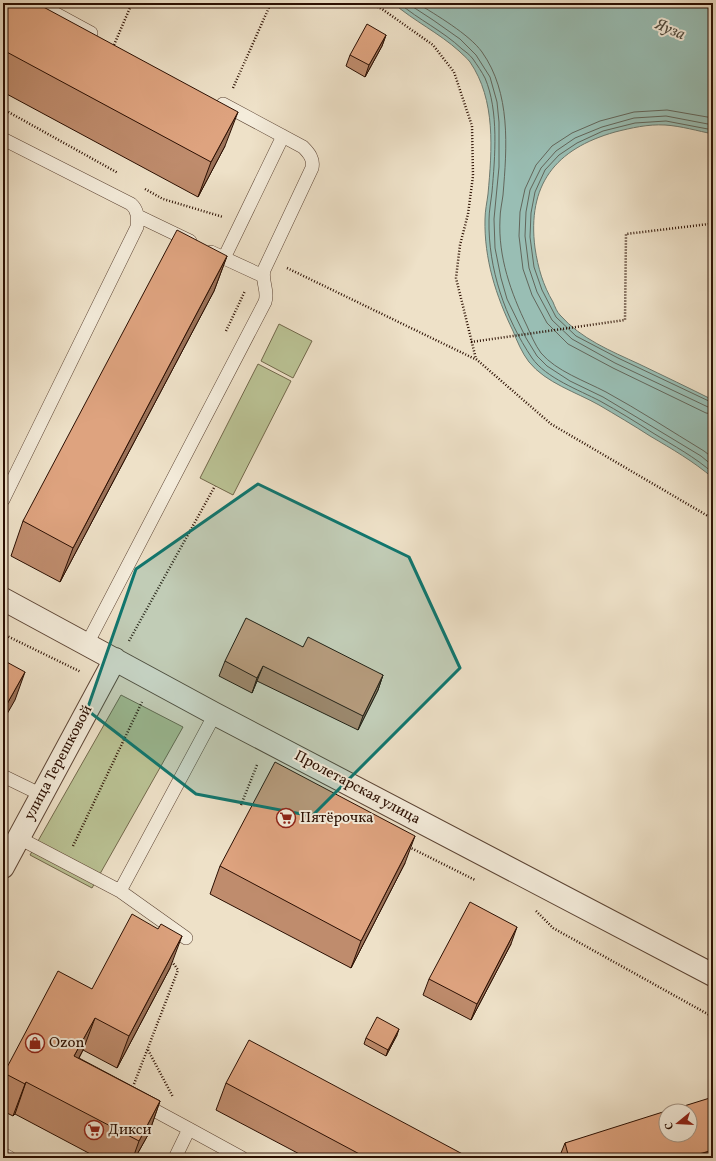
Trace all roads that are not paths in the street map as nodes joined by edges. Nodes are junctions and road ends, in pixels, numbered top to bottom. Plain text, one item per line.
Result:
1 (36, 3) edge
2 (114, 45) edge
3 (211, 98) edge
4 (283, 136) junction
5 (3, 138) edge
6 (138, 216) junction
7 (224, 258) junction
8 (258, 274) junction
9 (3, 500) edge
10 (3, 599) edge
11 (84, 642) junction
12 (115, 659) junction
13 (215, 714) junction
14 (3, 776) edge
15 (42, 796) junction
16 (19, 838) junction
17 (3, 867) edge
18 (120, 891) junction
19 (186, 938) dead end
20 (713, 975) edge
21 (129, 1096) edge
22 (189, 1129) junction
23 (3, 1154) edge
24 (10, 1158) edge
25 (176, 1158) edge
26 (242, 1158) edge

1 - 2 lane
3 - 4 lane
4 - 7 lane
4 - 8 lane
5 - 6 lane
6 - 7 lane
6 - 9 lane
7 - 8 lane
8 - 11 lane
10 - 11 street, Пролетарская улица
11 - 12 street, Пролетарская улица
12 - 13 street, Пролетарская улица
12 - 15 street, улица Терешковой
13 - 18 lane
13 - 20 street, Пролетарская улица
14 - 15 lane
15 - 16 street, улица Терешковой
16 - 17 street, улица Терешковой
16 - 18 lane
18 - 19 lane
21 - 22 lane
22 - 25 lane
22 - 26 lane
23 - 24 lane

